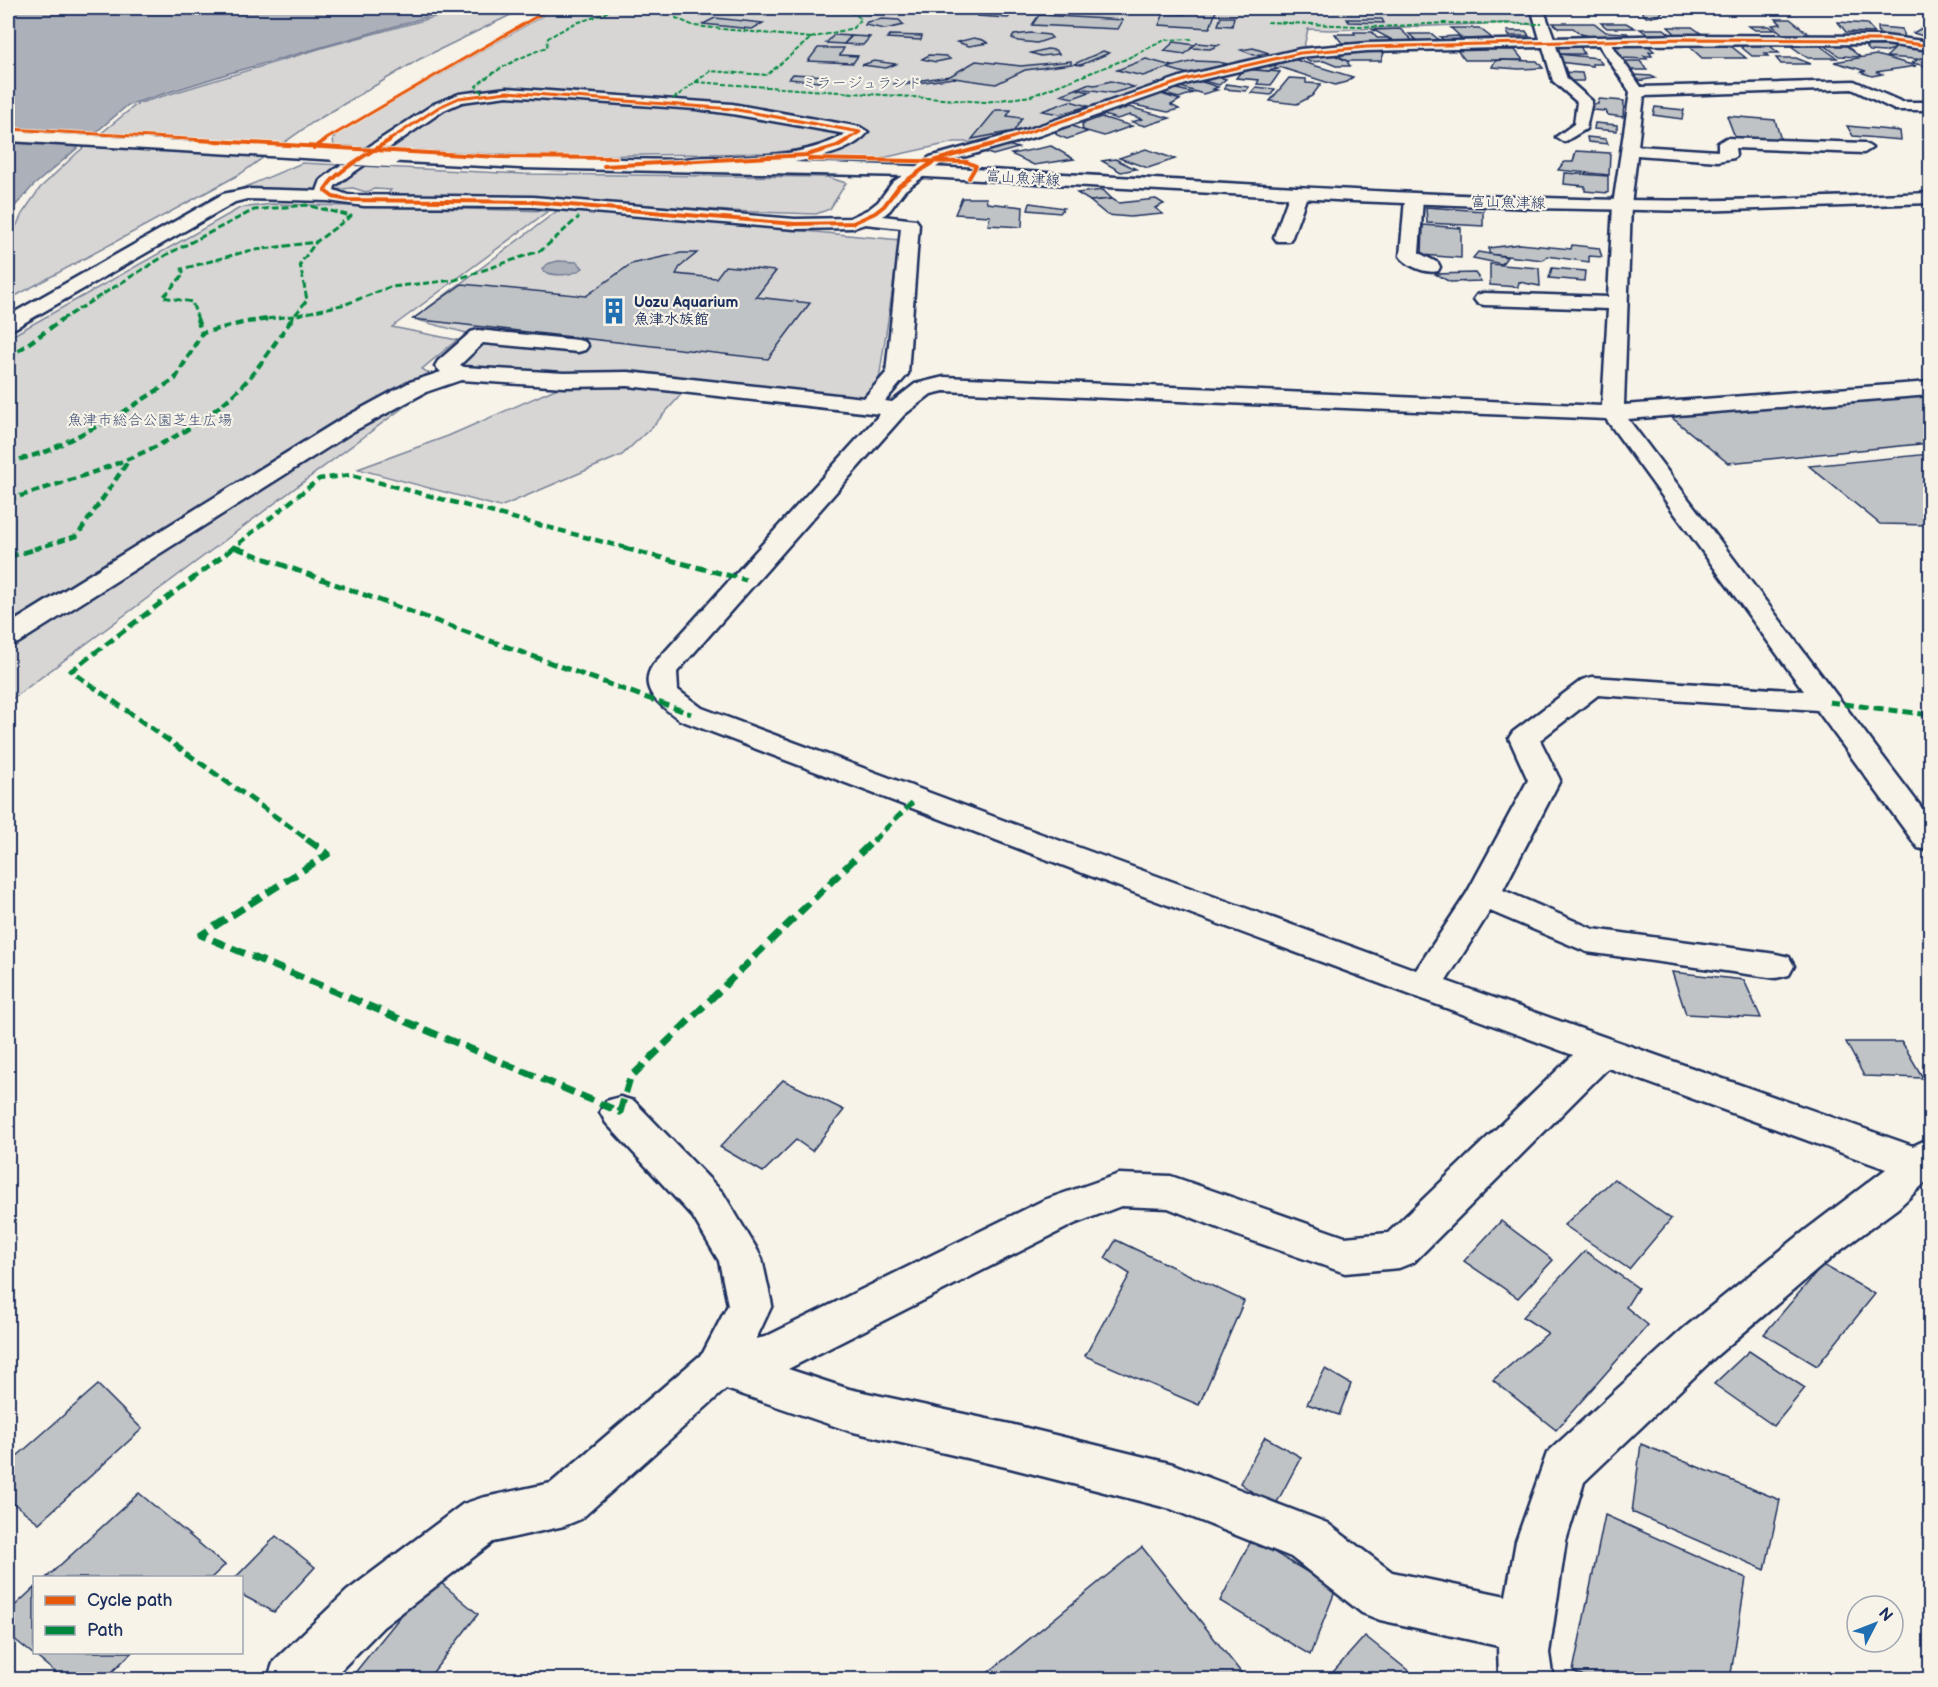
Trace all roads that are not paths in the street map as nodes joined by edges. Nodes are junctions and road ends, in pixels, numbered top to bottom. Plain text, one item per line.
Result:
1 (1535, 8) edge
2 (1604, 41) junction
3 (1548, 42) junction
4 (1930, 46) edge
5 (1637, 92) junction
6 (1930, 106) edge
7 (1900, 107) junction
8 (1930, 123) edge
9 (8, 136) edge
10 (1564, 137) dead end
11 (1864, 148) dead end
12 (1630, 150) junction
13 (604, 166) junction
14 (919, 172) junction
15 (1299, 193) junction
16 (328, 196) junction
17 (1930, 198) edge
18 (1414, 199) junction
19 (1622, 205) junction
20 (864, 219) junction
21 (1283, 237) dead end
22 (1431, 267) dead end
23 (1484, 299) dead end
24 (1618, 303) junction
25 (8, 324) edge
26 (578, 346) dead end
27 (459, 373) junction
28 (897, 374) junction
29 (944, 384) junction
30 (1930, 388) edge
31 (886, 408) junction
32 (1613, 413) junction
33 (8, 637) edge
34 (1828, 702) junction
35 (1930, 841) edge
36 (1484, 896) junction
37 (1776, 966) dead end
38 (1424, 986) junction
39 (1601, 1051) junction
40 (620, 1112) dead end
41 (1925, 1159) edge
42 (719, 1367) junction
43 (1527, 1626) junction
44 (293, 1680) edge
45 (1526, 1680) edge

1 - 3 street
2 - 3 street
2 - 4 street
2 - 5 street
3 - 10 street
3 - 14 street
5 - 7 street
5 - 12 street
6 - 7 street
7 - 8 street
9 - 13 street, 富山魚津線, bridge
11 - 12 street
12 - 19 street
13 - 14 street, 富山魚津線
13 - 16 street
14 - 15 street, 富山魚津線
14 - 20 street
15 - 18 street, 富山魚津線
15 - 21 street
16 - 20 street
16 - 25 street
17 - 19 street, 富山魚津線
18 - 19 street, 富山魚津線
18 - 22 street
19 - 24 street
20 - 28 street
23 - 24 street
24 - 32 street
26 - 27 street
27 - 31 street
27 - 33 street
28 - 29 street
28 - 31 street
29 - 31 street
29 - 32 street
30 - 32 street
31 - 38 street
32 - 34 street
34 - 35 street
34 - 36 street
36 - 37 street
36 - 38 street
38 - 39 street
39 - 41 street
39 - 42 street
40 - 42 street
41 - 43 street
42 - 43 street
42 - 44 street
43 - 45 street

